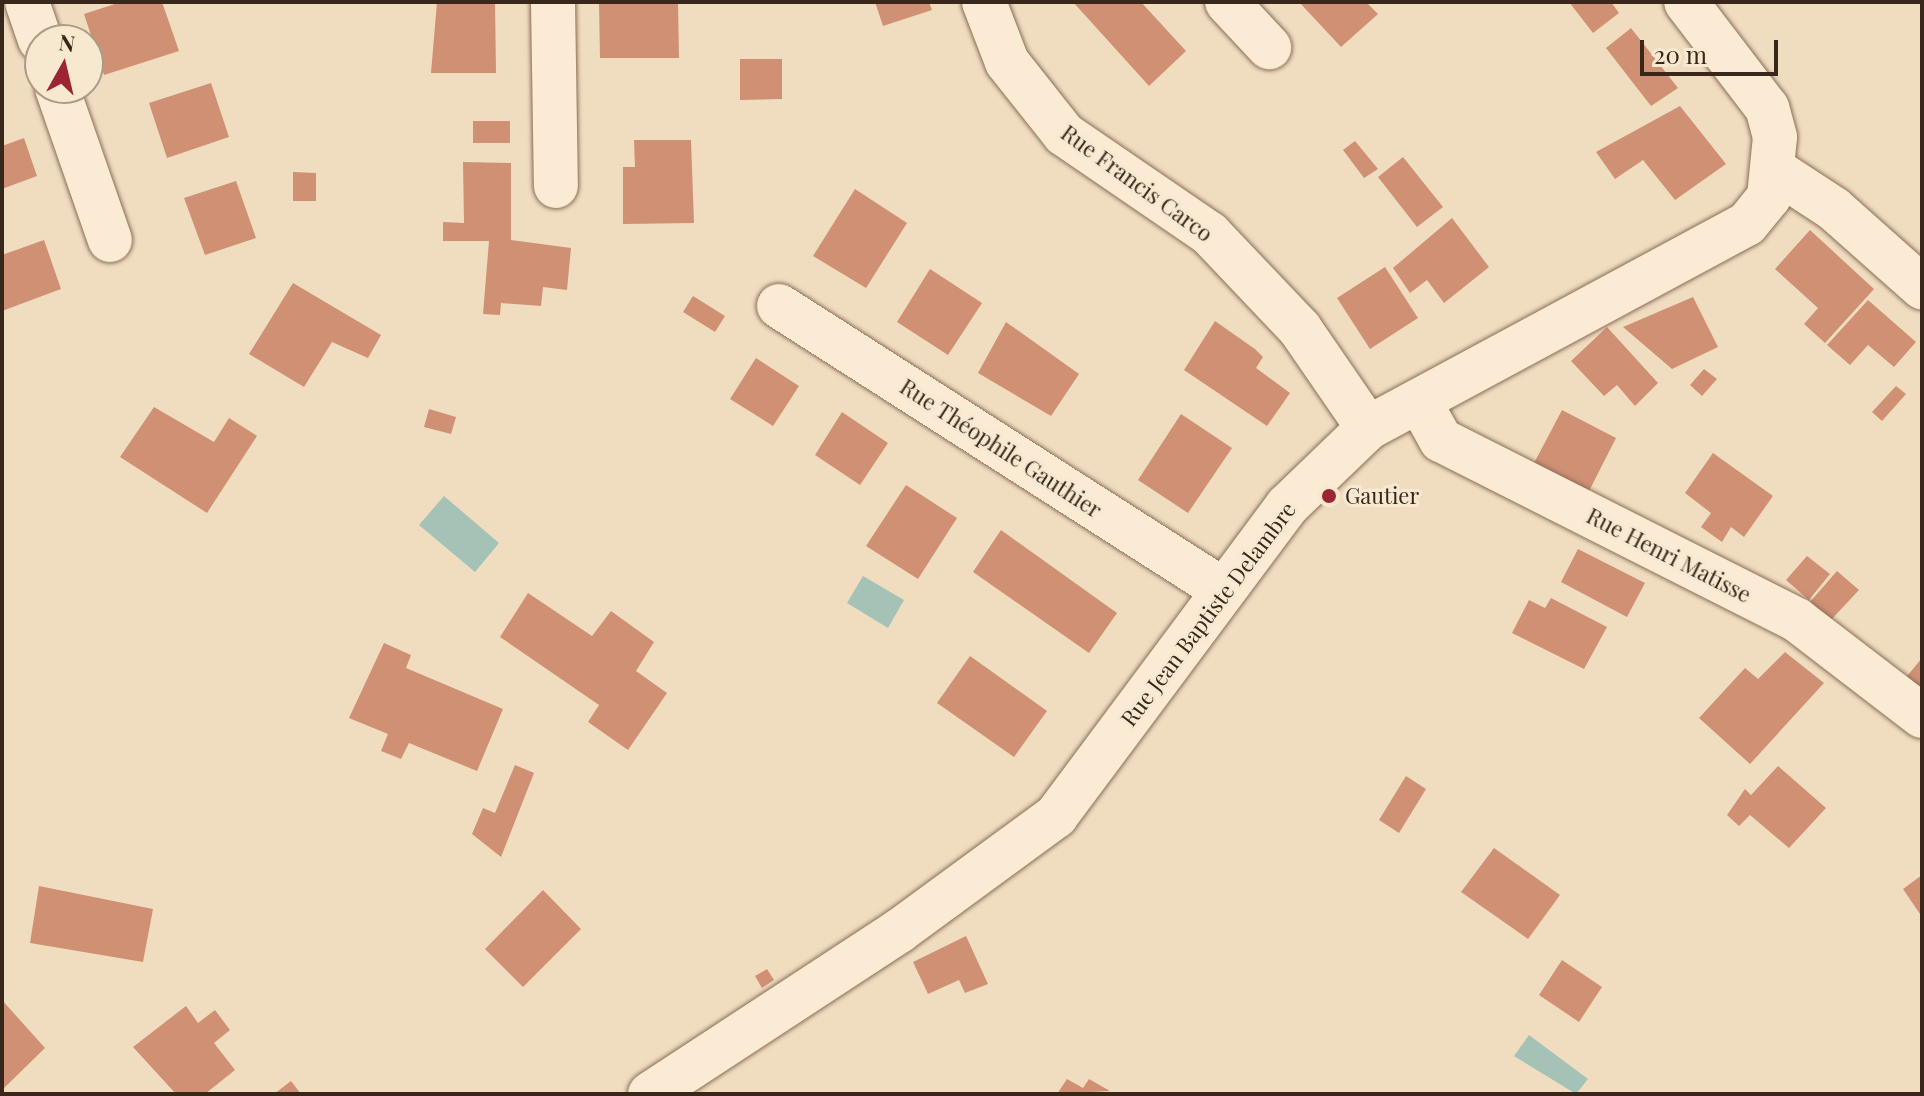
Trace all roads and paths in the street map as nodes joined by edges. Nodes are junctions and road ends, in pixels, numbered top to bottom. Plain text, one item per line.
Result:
1 (27, 2) edge
2 (553, 2) edge
3 (984, 2) edge
4 (1227, 2) edge
5 (1686, 2) edge
6 (35, 24) edge
7 (1269, 47) dead end
8 (63, 104) edge
9 (1776, 171) junction
10 (556, 186) dead end
11 (110, 240) dead end
12 (1922, 287) edge
13 (779, 306) dead end
14 (1419, 401) junction
15 (1368, 428) junction
16 (1223, 590) junction
17 (1922, 716) edge
18 (650, 1094) edge

1 - 6 street
2 - 10 street
3 - 15 street, Rue Francis Carco
4 - 7 street
5 - 9 street
8 - 11 street
9 - 12 street
9 - 14 street, Rue Jean Baptiste Delambre
13 - 16 street, Rue Théophile Gauthier
14 - 15 street, Rue Jean Baptiste Delambre
14 - 17 street, Rue Henri Matisse
15 - 16 street, Rue Jean Baptiste Delambre
16 - 18 street, Rue Jean Baptiste Delambre

